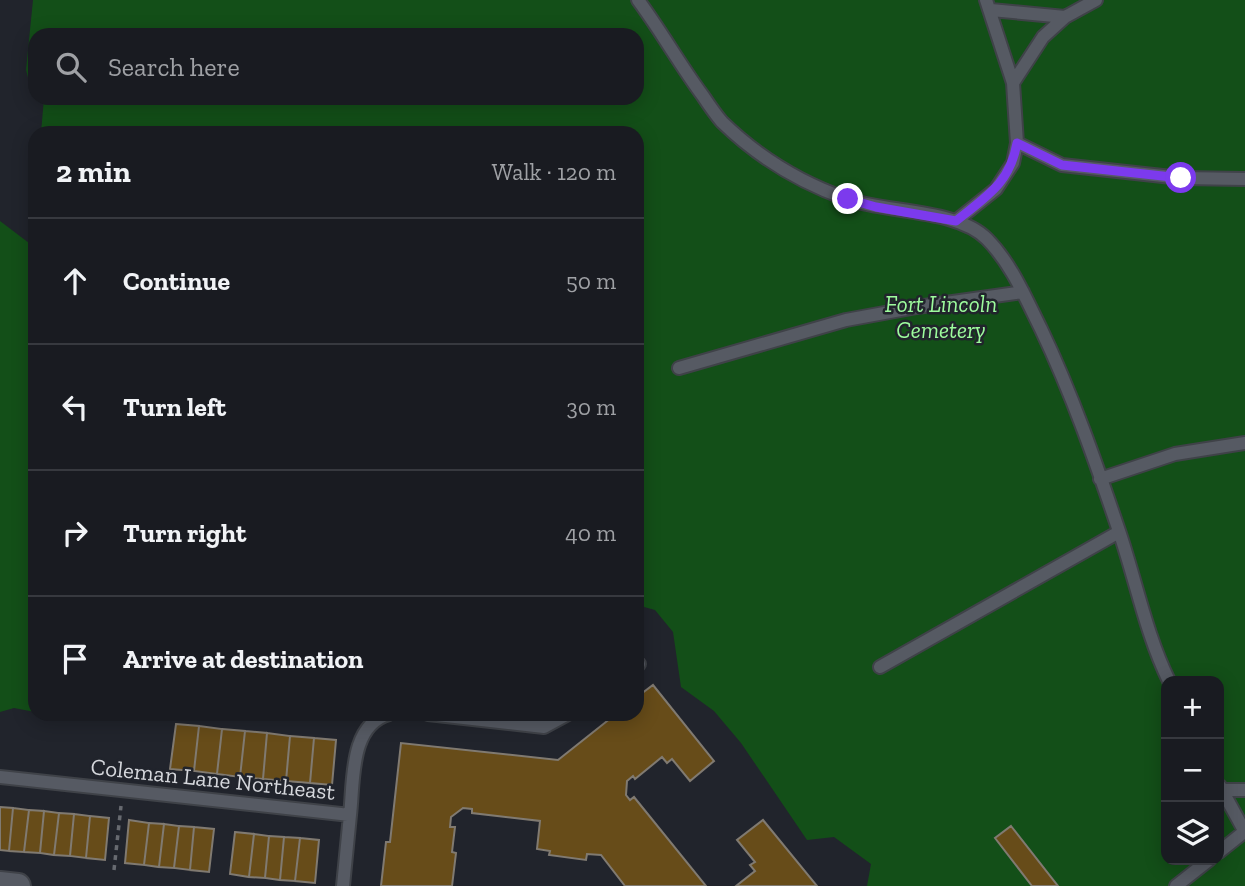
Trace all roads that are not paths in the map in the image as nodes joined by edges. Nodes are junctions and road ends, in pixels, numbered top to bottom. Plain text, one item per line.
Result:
1 (638, 0) edge
2 (1096, 0) edge
3 (988, 5) edge
4 (1065, 18) junction
5 (1013, 83) junction
6 (1017, 143) junction
7 (1245, 179) edge
8 (956, 221) junction
9 (1023, 292) junction
10 (680, 368) dead end
11 (1245, 443) edge
12 (1100, 479) junction
13 (1119, 531) junction
14 (880, 667) dead end
15 (1166, 676) edge
16 (375, 721) edge
17 (490, 721) edge
18 (555, 721) edge
19 (0, 777) edge
20 (1224, 787) edge
21 (1245, 790) edge
22 (1224, 793) edge
23 (350, 815) junction
24 (1245, 832) edge
25 (1224, 848) edge
26 (1203, 865) edge
27 (0, 884) edge
28 (18, 886) edge
29 (343, 886) edge
30 (1176, 886) edge

1 - 8 lane
2 - 4 lane
3 - 4 lane
3 - 5 lane
4 - 5 lane
5 - 6 lane
6 - 7 lane
6 - 8 lane
8 - 9 lane
9 - 10 lane
9 - 12 lane
11 - 12 lane
12 - 13 lane
13 - 14 lane
13 - 15 lane
16 - 23 lane
17 - 18 lane
19 - 23 lane, Coleman Lane Northeast
20 - 21 lane
22 - 24 lane
23 - 29 lane, Coleman Lane Northeast
24 - 25 lane
26 - 30 lane
27 - 28 street

